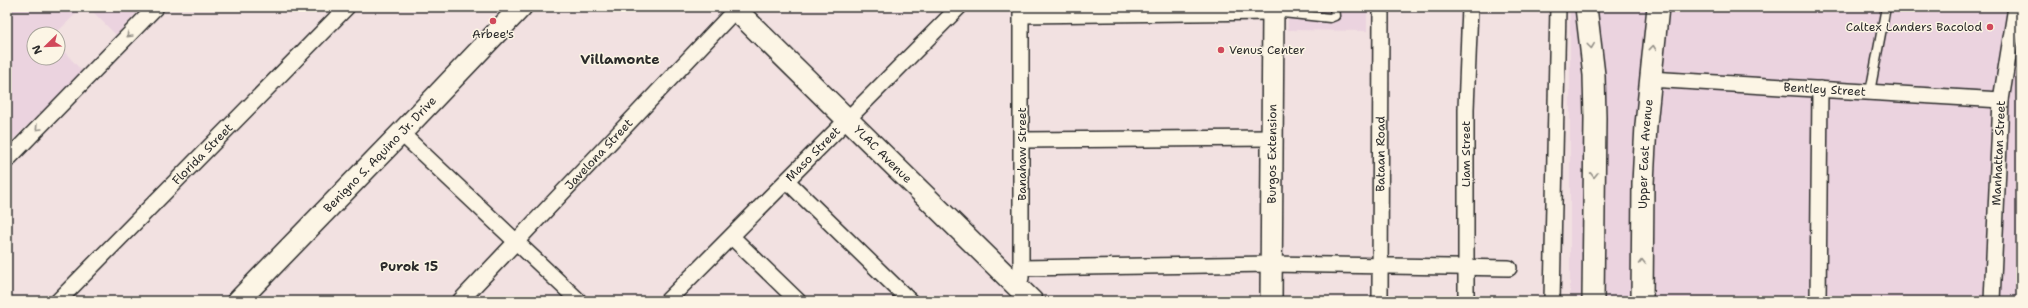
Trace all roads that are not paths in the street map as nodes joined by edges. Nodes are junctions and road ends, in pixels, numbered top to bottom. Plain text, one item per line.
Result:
1 (156, 7) edge
2 (347, 7) edge
3 (521, 7) edge
4 (959, 7) edge
5 (1334, 7) edge
6 (1381, 7) edge
7 (1470, 7) edge
8 (1558, 7) edge
9 (1586, 7) edge
10 (1658, 7) edge
11 (1886, 7) edge
12 (2016, 7) edge
13 (735, 8) edge
14 (1272, 10) edge
15 (1021, 11) edge
16 (1649, 79) junction
17 (1820, 89) junction
18 (1870, 92) junction
19 (2001, 100) junction
20 (848, 119) junction
21 (401, 134) junction
22 (1272, 138) junction
23 (1022, 140) junction
24 (7, 160) edge
25 (787, 181) junction
26 (732, 237) junction
27 (515, 242) junction
28 (1271, 264) junction
29 (1380, 266) junction
30 (1466, 267) junction
31 (1021, 268) junction
32 (1509, 268) dead end
33 (1024, 297) edge
34 (58, 301) edge
35 (238, 301) edge
36 (460, 301) edge
37 (579, 301) edge
38 (667, 301) edge
39 (798, 301) edge
40 (910, 301) edge
41 (1271, 301) edge
42 (1380, 301) edge
43 (1466, 301) edge
44 (1552, 301) edge
45 (1593, 301) edge
46 (1642, 301) edge
47 (1818, 301) edge
48 (1992, 301) edge

1 -> 24 street
2 - 34 street, Florida Street
3 - 21 street, Benigno S. Aquino Jr. Drive
4 - 20 street, Maso Street
5 - 14 lane
6 - 29 street, Bataan Road
7 - 30 street, Liam Street
8 - 44 street
9 -> 45 street
16 -> 10 street, Upper East Avenue
11 - 18 lane
12 - 19 street, Manhattan Street
13 - 20 street, YLAC Avenue
13 - 27 street, Javelona Street
14 - 15 street
14 - 22 street, Burgos Extension
15 - 23 street, Banahaw Street
16 - 17 street, Bentley Street
46 -> 16 street, Upper East Avenue
17 - 18 street, Bentley Street
17 - 47 street
18 - 19 street, Bentley Street
19 - 48 street, Manhattan Street
20 - 25 street, Maso Street
20 - 33 street, YLAC Avenue
21 - 27 street
21 - 35 street, Benigno S. Aquino Jr. Drive
22 - 23 street
22 - 28 street, Burgos Extension
23 - 31 street, Banahaw Street
25 - 26 street, Maso Street
25 - 40 street
26 - 38 street, Maso Street
26 - 39 street
27 - 36 street, Javelona Street
27 - 37 street
28 - 29 street
28 - 31 street
28 - 41 street, Burgos Extension
29 - 30 street
29 - 42 street, Bataan Road
30 - 32 street
30 - 43 street, Liam Street
31 - 33 street, Banahaw Street

